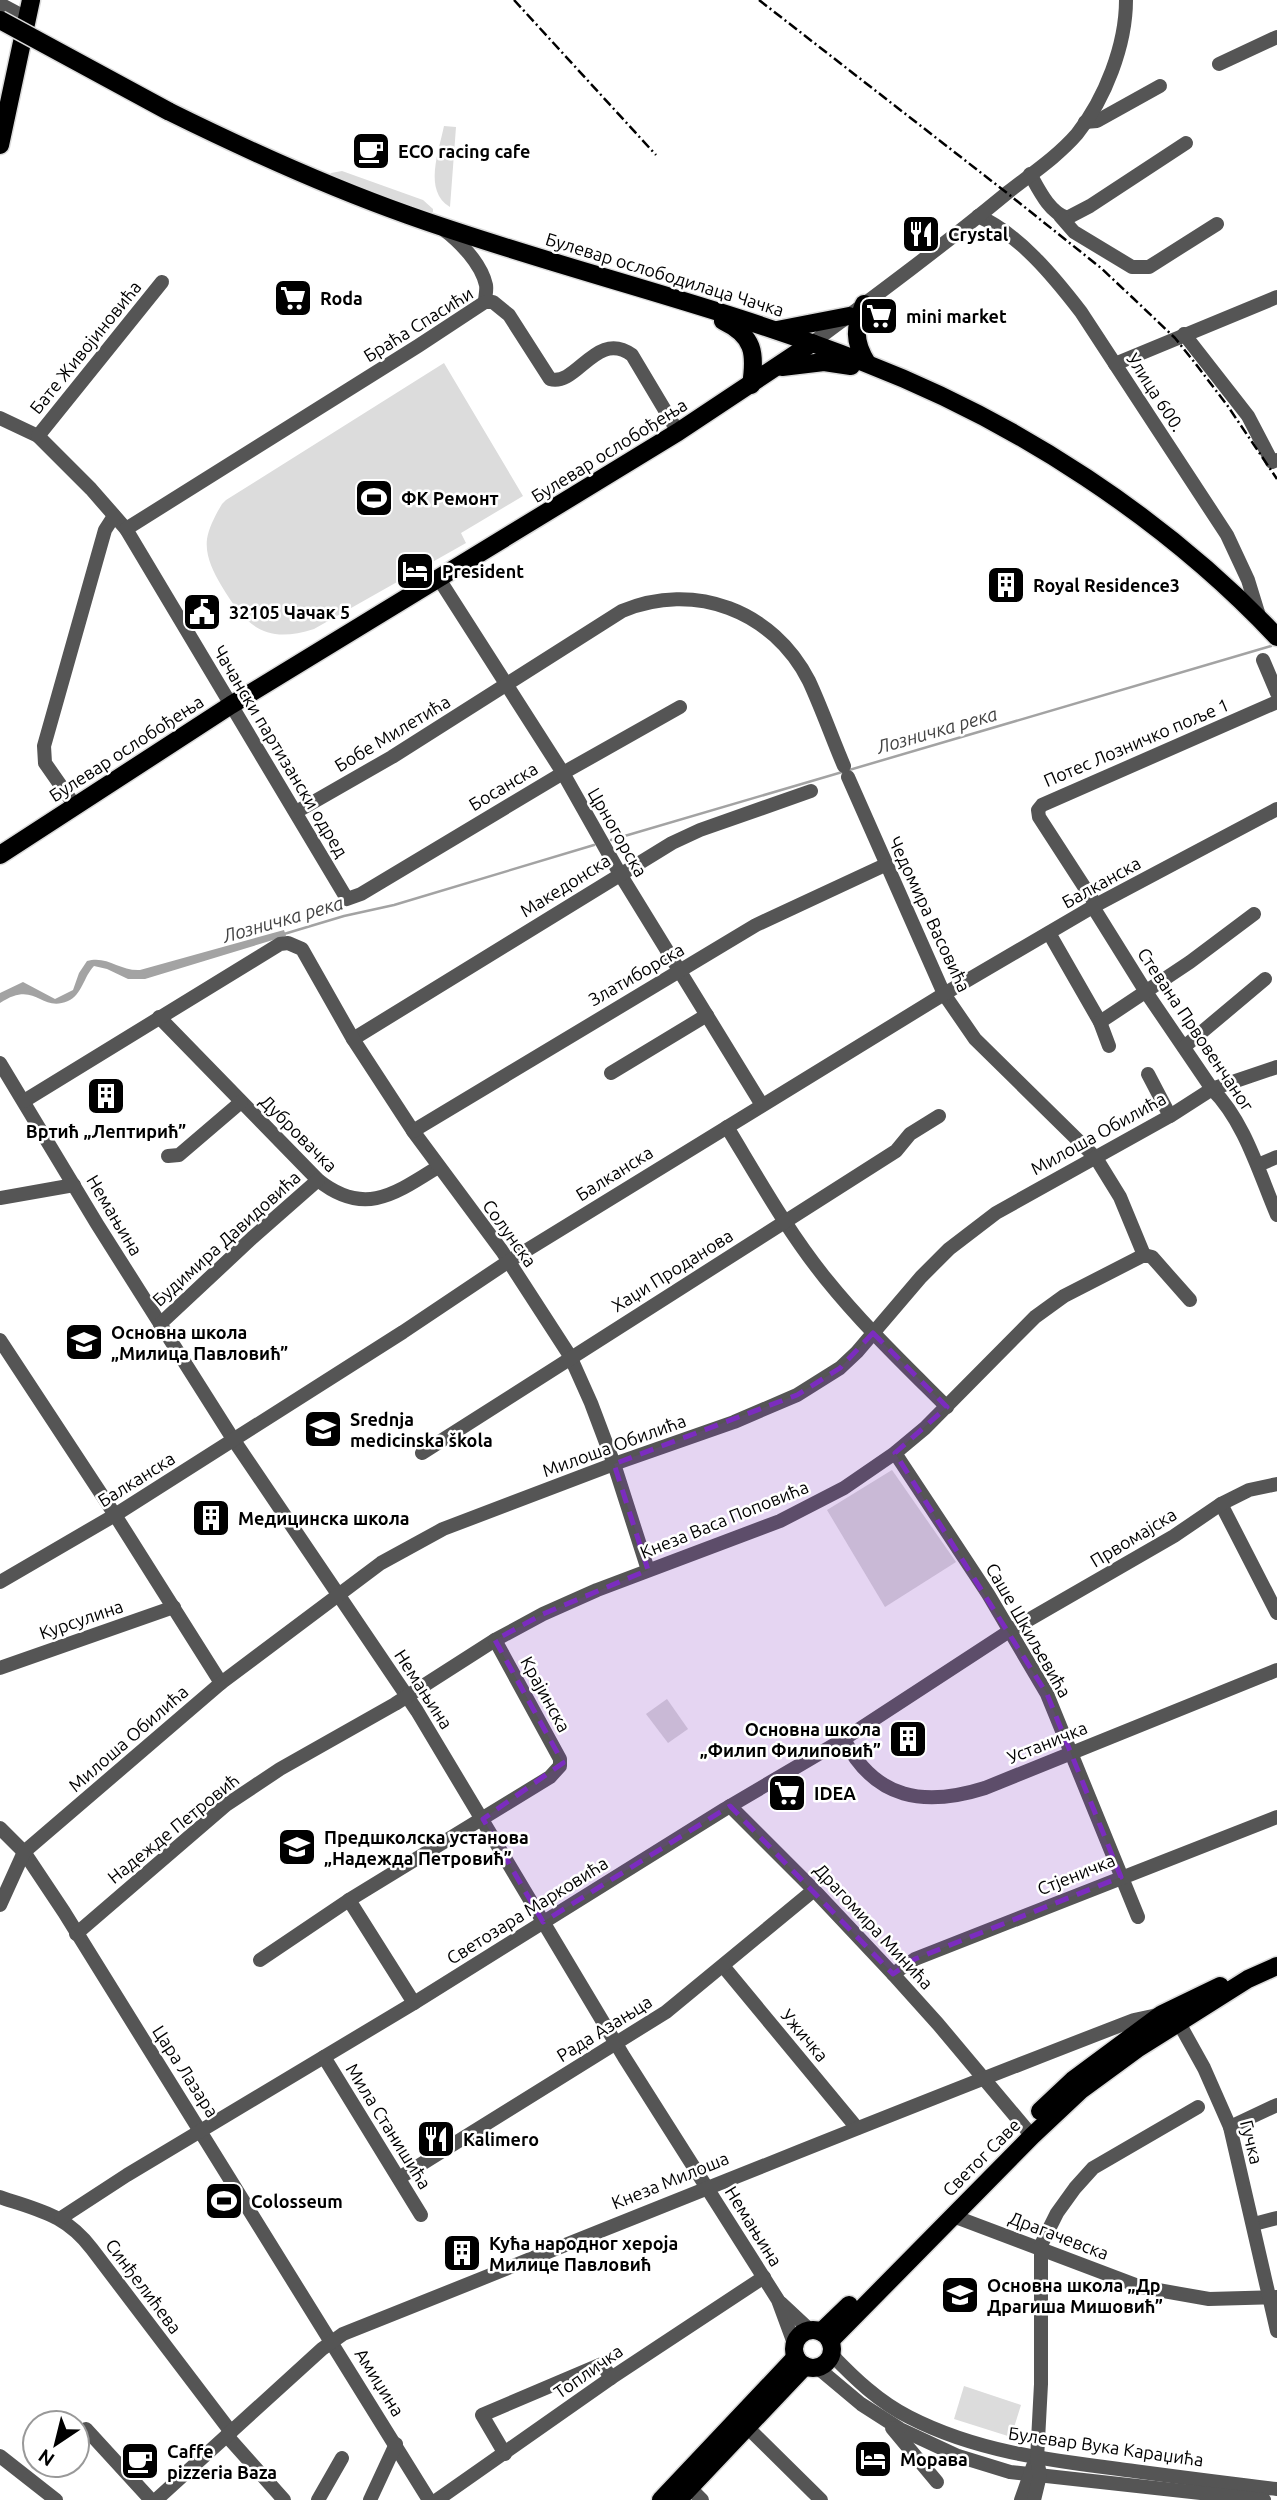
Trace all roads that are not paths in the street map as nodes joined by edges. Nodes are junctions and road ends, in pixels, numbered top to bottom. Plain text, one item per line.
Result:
1 (31, 0) edge
2 (1126, 0) edge
3 (0, 4) edge
4 (28, 19) junction
5 (0, 20) edge
6 (1277, 37) edge
7 (1219, 64) dead end
8 (1160, 86) dead end
9 (1085, 122) junction
10 (1186, 143) dead end
11 (0, 145) edge
12 (1030, 174) junction
13 (978, 216) junction
14 (1060, 216) junction
15 (1217, 224) dead end
16 (440, 226) junction
17 (162, 282) dead end
18 (1277, 297) edge
19 (485, 302) junction
20 (864, 304) junction
21 (706, 309) junction
22 (849, 316) junction
23 (776, 330) junction
24 (1184, 334) junction
25 (812, 343) junction
26 (1115, 364) junction
27 (872, 365) junction
28 (778, 367) junction
29 (751, 385) junction
30 (0, 418) edge
31 (678, 432) junction
32 (38, 436) junction
33 (1277, 460) edge
34 (114, 516) junction
35 (126, 528) junction
36 (439, 579) junction
37 (1260, 621) junction
38 (1277, 637) edge
39 (1263, 660) dead end
40 (506, 685) junction
41 (1277, 693) edge
42 (1277, 702) edge
43 (231, 705) junction
44 (680, 707) dead end
45 (563, 773) junction
46 (811, 791) dead end
47 (1277, 802) edge
48 (75, 806) junction
49 (1277, 809) edge
50 (296, 812) junction
51 (1259, 817) junction
52 (0, 855) edge
53 (885, 865) junction
54 (620, 874) junction
55 (347, 899) joint
56 (1095, 906) junction
57 (1254, 914) dead end
58 (1049, 933) junction
59 (680, 970) junction
60 (1265, 979) dead end
61 (1146, 992) junction
62 (944, 994) junction
63 (707, 1015) junction
64 (159, 1017) junction
65 (1100, 1022) junction
66 (353, 1039) junction
67 (1109, 1046) dead end
68 (1184, 1047) junction
69 (0, 1064) edge
70 (1277, 1068) edge
71 (611, 1073) dead end
72 (1148, 1073) dead end
73 (1212, 1089) junction
74 (24, 1101) junction
75 (241, 1102) junction
76 (762, 1105) junction
77 (939, 1116) dead end
78 (1170, 1116) junction
79 (727, 1127) junction
80 (413, 1131) junction
81 (168, 1156) dead end
82 (1277, 1157) edge
83 (1096, 1158) junction
84 (1258, 1165) junction
85 (438, 1167) junction
86 (318, 1180) junction
87 (74, 1185) junction
88 (0, 1198) edge
89 (1277, 1215) edge
90 (786, 1221) junction
91 (1144, 1255) junction
92 (509, 1261) junction
93 (1190, 1300) dead end
94 (160, 1324) junction
95 (873, 1333) junction
96 (0, 1340) edge
97 (570, 1356) junction
98 (947, 1407) junction
99 (233, 1439) junction
100 (422, 1453) dead end
101 (895, 1453) junction
102 (614, 1464) junction
103 (1277, 1484) edge
104 (1221, 1504) junction
105 (115, 1515) junction
106 (648, 1570) junction
107 (0, 1582) edge
108 (339, 1594) junction
109 (174, 1607) junction
110 (1277, 1613) edge
111 (1011, 1630) junction
112 (495, 1640) junction
113 (0, 1668) edge
114 (1277, 1670) edge
115 (222, 1683) junction
116 (407, 1696) junction
117 (844, 1739) junction
118 (1072, 1753) junction
119 (730, 1806) junction
120 (1277, 1817) edge
121 (483, 1819) junction
122 (0, 1828) edge
123 (24, 1852) junction
124 (1121, 1877) junction
125 (814, 1890) junction
126 (349, 1900) junction
127 (0, 1905) edge
128 (1138, 1917) dead end
129 (543, 1922) junction
130 (76, 1934) junction
131 (260, 1960) dead end
132 (723, 1966) junction
133 (1277, 1966) edge
134 (893, 1974) junction
135 (1248, 1979) junction
136 (414, 2003) junction
137 (1162, 2014) junction
138 (1180, 2023) junction
139 (616, 2044) junction
140 (324, 2057) junction
141 (984, 2078) junction
142 (1277, 2105) edge
143 (1198, 2107) dead end
144 (1230, 2127) junction
145 (857, 2128) junction
146 (201, 2130) junction
147 (1028, 2132) junction
148 (398, 2179) junction
149 (707, 2187) junction
150 (0, 2197) edge
151 (421, 2215) dead end
152 (953, 2216) junction
153 (61, 2218) junction
154 (1277, 2218) edge
155 (1254, 2224) junction
156 (1041, 2248) junction
157 (764, 2277) junction
158 (1274, 2297) edge
159 (778, 2300) junction
160 (1277, 2331) edge
161 (823, 2339) junction
162 (331, 2341) junction
163 (804, 2359) junction
164 (611, 2378) junction
165 (883, 2420) junction
166 (743, 2423) junction
167 (229, 2434) junction
168 (91, 2435) edge
169 (396, 2444) junction
170 (505, 2454) junction
171 (0, 2456) edge
172 (342, 2458) dead end
173 (1037, 2459) junction
174 (1035, 2475) junction
175 (937, 2483) dead end
176 (1277, 2489) edge
177 (690, 2496) edge
178 (56, 2500) edge
179 (153, 2500) edge
180 (284, 2500) edge
181 (318, 2500) edge
182 (370, 2500) edge
183 (429, 2500) edge
184 (437, 2500) edge
185 (662, 2500) edge
186 (821, 2500) edge
187 (1021, 2500) edge
188 (1034, 2500) edge
189 (1264, 2500) edge

1 - 4 main road
2 - 9 street
3 - 4 street
4 - 11 main road
5 - 16 main road, Булевар ослободилаца Чачка, bridge
6 - 7 street
8 - 9 street
9 - 12 street, Булевар ослобођења
10 - 14 street
12 - 13 street, Булевар ослобођења
12 - 14 street
13 - 20 street, Булевар ослобођења
13 - 26 street, Улица 600.
14 - 15 street
16 - 19 street
16 - 21 main road, Булевар ослободилаца Чачка
17 - 32 street, Бате Живојиновића
18 - 24 street
19 - 31 street, Браћа Спасићи
19 - 35 street, Браћа Спасићи
20 - 22 street, Булевар ослобођења
20 - 27 main road
21 - 23 main road, Булевар ослободилаца Чачка
21 - 29 main road
22 - 23 main road
22 - 25 street, Булевар ослобођења
23 - 25 main road, Булевар ослободилаца Чачка
24 - 26 street
24 - 33 street
25 - 27 main road, Булевар ослободилаца Чачка
25 - 28 main road, Булевар ослобођења
26 - 37 street, Улица 600.
27 - 28 main road
27 - 37 main road, Булевар ослободилаца Чачка
28 - 29 main road, Булевар ослобођења
29 - 31 main road, Булевар ослобођења
30 - 32 street, Чачански партизански одред
31 - 36 main road, Булевар ослобођења
32 - 34 street, Чачански партизански одред
34 - 35 street, Чачански партизански одред
34 - 48 street
35 - 43 street, Чачански партизански одред
36 - 40 street, Црногорска
36 - 43 main road, Булевар ослобођења
37 - 38 main road, Булевар ослободилаца Чачка
39 - 41 street
40 - 45 street, Црногорска
40 - 50 street, Бобе Милетића
40 - 53 street, Чедомира Васовића
42 - 56 street, Потес Лозничко поље 1
43 - 48 main road, Булевар ослобођења
43 - 50 street, Чачански партизански одред
44 - 45 street, Босанска
45 - 54 street, Црногорска
45 - 55 street, Босанска
46 - 54 street, Македонска
47 - 51 street, Балканска
48 - 52 main road, Булевар ослобођења
49 - 51 street, Балканска
50 - 55 street, Чачански партизански одред
51 - 56 street, Балканска
53 - 59 street, Златиборска
53 - 62 street, Чедомира Васовића
54 - 59 street, Црногорска
54 - 66 street, Македонска
56 - 58 street, Балканска
56 - 61 street, Стевана Првовенчаног
57 - 61 street
58 - 62 street, Балканска
58 - 65 street
59 - 63 street, Црногорска
59 - 80 street, Златиборска
60 - 68 street
61 - 65 street
61 - 68 street, Стевана Првовенчаног
62 - 76 street, Балканска
62 - 83 street, Чедомира Васовића
63 - 71 street
63 - 76 street, Црногорска
64 - 66 street, Солунска
64 - 74 street
64 - 75 street, Дубровачка
65 - 67 street
66 - 80 street, Солунска
68 - 73 street, Стевана Првовенчаног
69 - 74 street, Немањина
70 - 73 street, Милоша Обилића
72 - 78 street
73 - 78 street, Милоша Обилића
73 - 84 street, Стевана Првовенчаног
74 - 87 street, Немањина
75 - 81 street
75 - 86 street, Дубровачка
76 - 79 street, Балканска
77 - 90 street, Хаџи Проданова
78 - 83 street, Милоша Обилића
79 - 90 street
79 - 92 street, Балканска
80 - 85 street, Солунска
82 - 84 street
83 - 91 street, Чедомира Васовића
83 - 95 street, Милоша Обилића
84 - 89 street, Стевана Првовенчаног
85 - 86 street, Дубровачка
85 - 92 street, Солунска
86 - 94 street, Будимира Давидовића
87 - 88 street
87 - 94 street, Немањина
90 - 95 street
90 - 97 street, Хаџи Проданова
91 - 93 street
91 - 98 street, Кнеза Васа Поповића
92 - 97 street, Солунска
92 - 99 street, Балканска
94 - 99 street, Немањина
95 - 98 street
95 - 102 street, Милоша Обилића
96 - 105 street
97 - 100 street, Хаџи Проданова
97 - 102 street, Солунска
98 - 101 street, Кнеза Васа Поповића
99 - 105 street, Балканска
99 - 108 street, Немањина
101 - 106 street, Кнеза Васа Поповића
101 - 111 street, Саше Шкиљевића
102 - 106 street, Солунска
102 - 108 street, Милоша Обилића
103 - 104 street, Првомајска
104 - 110 street
104 - 111 street, Првомајска
105 - 107 street, Балканска
105 - 109 street
106 - 112 street, Кнеза Васа Поповића
108 - 115 street, Милоша Обилића
108 - 116 street, Немањина
109 - 113 street, Курсулина
109 - 115 street
111 - 117 street, Светозара Марковића
111 - 118 street, Саше Шкиљевића
112 - 116 street, Кнеза Васа Поповића
112 - 121 street, Крајинска
114 - 118 street, Устаничка
115 - 123 street, Милоша Обилића
116 - 121 street, Немањина
116 - 130 street, Надежде Петровић
117 - 118 street, Устаничка
117 - 119 street, Светозара Марковића
118 - 124 street, Саше Шкиљевића
119 - 125 street, Драгомира Минића
119 - 129 street, Светозара Марковића
120 - 124 street, Стјеничка
121 - 126 street
121 - 129 street, Немањина
122 - 123 street, Цара Лазара
123 - 127 street, Милоша Обилића
123 - 130 street, Цара Лазара
124 - 128 street, Саше Шкиљевића
124 - 134 street, Стјеничка
125 - 132 street, Рада Азањца
125 - 134 street, Драгомира Минића
126 - 131 street
126 - 136 street
129 - 136 street, Светозара Марковића
129 - 139 street, Немањина
130 - 146 street, Цара Лазара
132 - 139 street, Рада Азањца
132 - 145 street, Ужичка
133 - 135 main road, Кнеза Милоша
134 - 141 street, Драгомира Минића
135 - 137 main road, Кнеза Милоша
135 - 138 main road, Кнеза Милоша
136 - 140 street, Светозара Марковића
137 - 138 street
137 - 141 street, Кнеза Милоша
137 - 147 main road, Светог Саве
138 - 144 street, Гучка
138 - 147 main road, Светог Саве
139 - 148 street, Рада Азањца
139 - 149 street, Немањина
140 - 146 street, Светозара Марковића
140 - 148 street, Мила Станишића
141 - 145 street, Кнеза Милоша
141 - 147 street, Драгомира Минића
142 - 144 street
143 - 156 street
144 - 155 street, Гучка
145 - 149 street, Кнеза Милоша
146 - 153 street, Светозара Марковића
146 - 162 street, Цара Лазара
147 - 152 main road, Светог Саве
147 - 161 main road, Светог Саве
148 - 151 street, Мила Станишића
149 - 157 street, Немањина
149 - 162 street, Кнеза Милоша
150 - 153 street, Синђелићева
152 - 156 street, Драгачевска
152 - 161 main road, Светог Саве
153 - 167 street, Синђелићева
154 - 155 street
155 - 158 street, Гучка
156 - 158 street, Драгачевска
156 - 173 street
157 - 159 street, Немањина
157 - 164 street, Топличка
158 - 160 street, Гучка
159 - 161 street, Булевар Вука Караџића
159 - 163 street, Немањина
161 - 163 main road
161 - 163 main road
161 - 173 street, Булевар Вука Караџића
162 - 167 street, Кнеза Милоша
162 - 169 street, Амиџина
163 - 165 street, Булевар Вука Караџића
163 - 166 main road
164 - 170 street, Топличка
164 - 170 street
165 - 174 street, Булевар Вука Караџића
165 - 175 street
166 - 177 main road
166 - 185 main road
166 - 186 street
167 - 179 street, Кнеза Милоша
167 - 180 street, Синђелићева
168 - 179 street
169 - 182 street, Амиџина
169 - 183 street, Амиџина
170 - 184 street, Топличка
171 - 178 street
172 - 181 street
173 - 174 street
173 - 176 street, Булевар Вука Караџића
174 - 187 street
174 - 188 street
174 - 189 street, Булевар Вука Караџића

